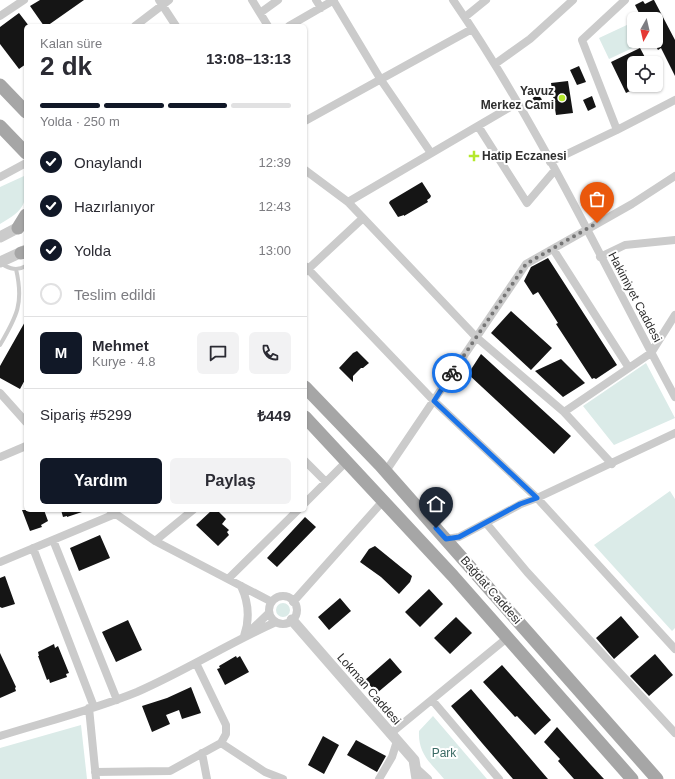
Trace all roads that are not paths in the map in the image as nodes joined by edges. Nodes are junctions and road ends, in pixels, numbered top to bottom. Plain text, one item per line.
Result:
1 (24, 0) edge
2 (252, 0) edge
3 (278, 0) edge
4 (316, 0) edge
5 (333, 0) edge
6 (453, 0) edge
7 (486, 0) edge
8 (573, 0) edge
9 (625, 0) edge
10 (164, 2) edge
11 (321, 8) junction
12 (260, 13) junction
13 (0, 16) edge
14 (465, 17) junction
15 (137, 24) edge
16 (175, 24) edge
17 (267, 24) edge
18 (293, 24) edge
19 (472, 29) junction
20 (495, 64) junction
21 (381, 80) junction
22 (0, 85) edge
23 (675, 100) edge
24 (517, 103) junction
25 (24, 109) edge
26 (307, 120) edge
27 (0, 126) edge
28 (478, 126) junction
29 (617, 130) junction
30 (24, 151) edge
31 (431, 153) junction
32 (550, 162) junction
33 (24, 164) edge
34 (555, 170) junction
35 (307, 171) edge
36 (1, 174) edge
37 (675, 176) edge
38 (348, 202) junction
39 (363, 218) junction
40 (22, 226) edge
41 (586, 230) junction
42 (0, 237) edge
43 (675, 240) edge
44 (553, 249) junction
45 (24, 251) edge
46 (600, 257) junction
47 (0, 262) edge
48 (24, 267) edge
49 (307, 268) edge
50 (16, 269) junction
51 (307, 270) edge
52 (675, 315) edge
53 (476, 337) junction
54 (0, 345) edge
55 (651, 353) junction
56 (629, 368) junction
57 (307, 389) edge
58 (0, 393) edge
59 (675, 398) edge
60 (434, 401) junction
61 (564, 412) junction
62 (307, 419) edge
63 (24, 420) edge
64 (675, 433) edge
65 (24, 447) edge
66 (0, 457) edge
67 (346, 462) junction
68 (307, 463) edge
69 (612, 464) junction
70 (386, 471) junction
71 (326, 482) junction
72 (307, 498) edge
73 (537, 498) junction
74 (383, 501) junction
75 (113, 512) edge
76 (191, 512) edge
77 (296, 512) edge
78 (486, 523) junction
79 (446, 539) junction
80 (53, 540) junction
81 (155, 541) junction
82 (33, 548) junction
83 (0, 562) edge
84 (228, 579) junction
85 (241, 586) junction
86 (272, 602) junction
87 (293, 602) junction
88 (269, 613) junction
89 (292, 620) junction
90 (276, 622) junction
91 (244, 636) junction
92 (507, 638) junction
93 (675, 649) edge
94 (196, 664) junction
95 (117, 700) junction
96 (432, 700) junction
97 (92, 708) junction
98 (675, 733) edge
99 (0, 736) edge
100 (394, 738) junction
101 (221, 743) junction
102 (202, 753) junction
103 (417, 774) edge
104 (95, 776) edge
105 (207, 779) edge
106 (283, 779) edge
107 (379, 779) edge
108 (428, 779) edge
109 (499, 779) edge
110 (632, 779) edge
111 (657, 779) edge

1 - 13 street
2 - 12 street
3 - 12 street
4 - 11 street
5 - 11 street
5 - 21 street
6 - 14 street, Hakimiyet Caddesi
7 - 14 street
8 - 20 street
9 - 29 street
10 - 15 street
10 - 16 street
11 - 18 street
12 - 17 street
14 - 19 street, Hakimiyet Caddesi
19 - 20 street, Hakimiyet Caddesi
19 - 21 street
20 - 24 street, Hakimiyet Caddesi
21 - 26 street
21 - 31 street
22 - 25 main road
23 - 29 street
24 - 28 street
24 - 32 street, Hakimiyet Caddesi
27 - 30 main road
28 - 31 street
28 - 34 street
29 - 32 street
31 - 38 street
32 - 34 street, Hakimiyet Caddesi
33 - 36 street
34 - 41 street, Hakimiyet Caddesi
35 - 38 street
37 - 41 street
38 - 39 street
39 - 49 street
39 - 53 street
40 - 42 street
41 - 44 street
41 - 46 street, Hakimiyet Caddesi
43 - 46 street
44 - 53 street
44 - 56 street
45 - 47 street
46 - 55 street, Hakimiyet Caddesi
47 - 50 lane
48 - 50 lane
50 - 54 lane
51 - 60 street
52 - 55 street
53 - 60 street
53 - 61 street
55 - 56 street
55 - 59 street, Hakimiyet Caddesi
56 - 61 street
57 - 70 main road, Bağdat Caddesi
58 - 63 street
60 - 70 street
60 - 73 street
61 - 69 street
62 - 67 main road, Bağdat Caddesi
64 - 69 street
65 - 66 street
67 - 71 street
67 - 74 main road, Bağdat Caddesi
68 - 71 street
69 - 73 street
70 - 79 main road, Bağdat Caddesi
71 - 72 street
73 - 78 street
73 - 93 street
74 - 87 street
74 - 92 main road, Bağdat Caddesi
75 - 80 street
75 - 81 street
76 - 81 street
77 - 84 street
78 - 79 street
78 - 98 street
79 - 111 main road, Bağdat Caddesi
80 - 82 street
80 - 95 street
81 - 84 street
82 - 83 street
82 - 97 street
84 - 85 street
85 - 86 street
85 - 91 street
86 - 87 street
86 - 88 street
87 - 89 street
88 - 90 street
88 - 91 street
89 - 90 street
89 - 100 street, Lokman Caddesi
90 - 91 street
91 - 94 street
92 - 96 street
92 - 110 main road, Bağdat Caddesi
94 - 95 street
94 - 101 street
95 - 97 street
96 - 100 street
96 - 109 street
97 - 99 street
97 - 104 street
100 - 103 street, Lokman Caddesi
100 - 107 street
101 - 102 street
101 - 106 street
102 - 104 street
102 - 105 street
103 - 108 street

